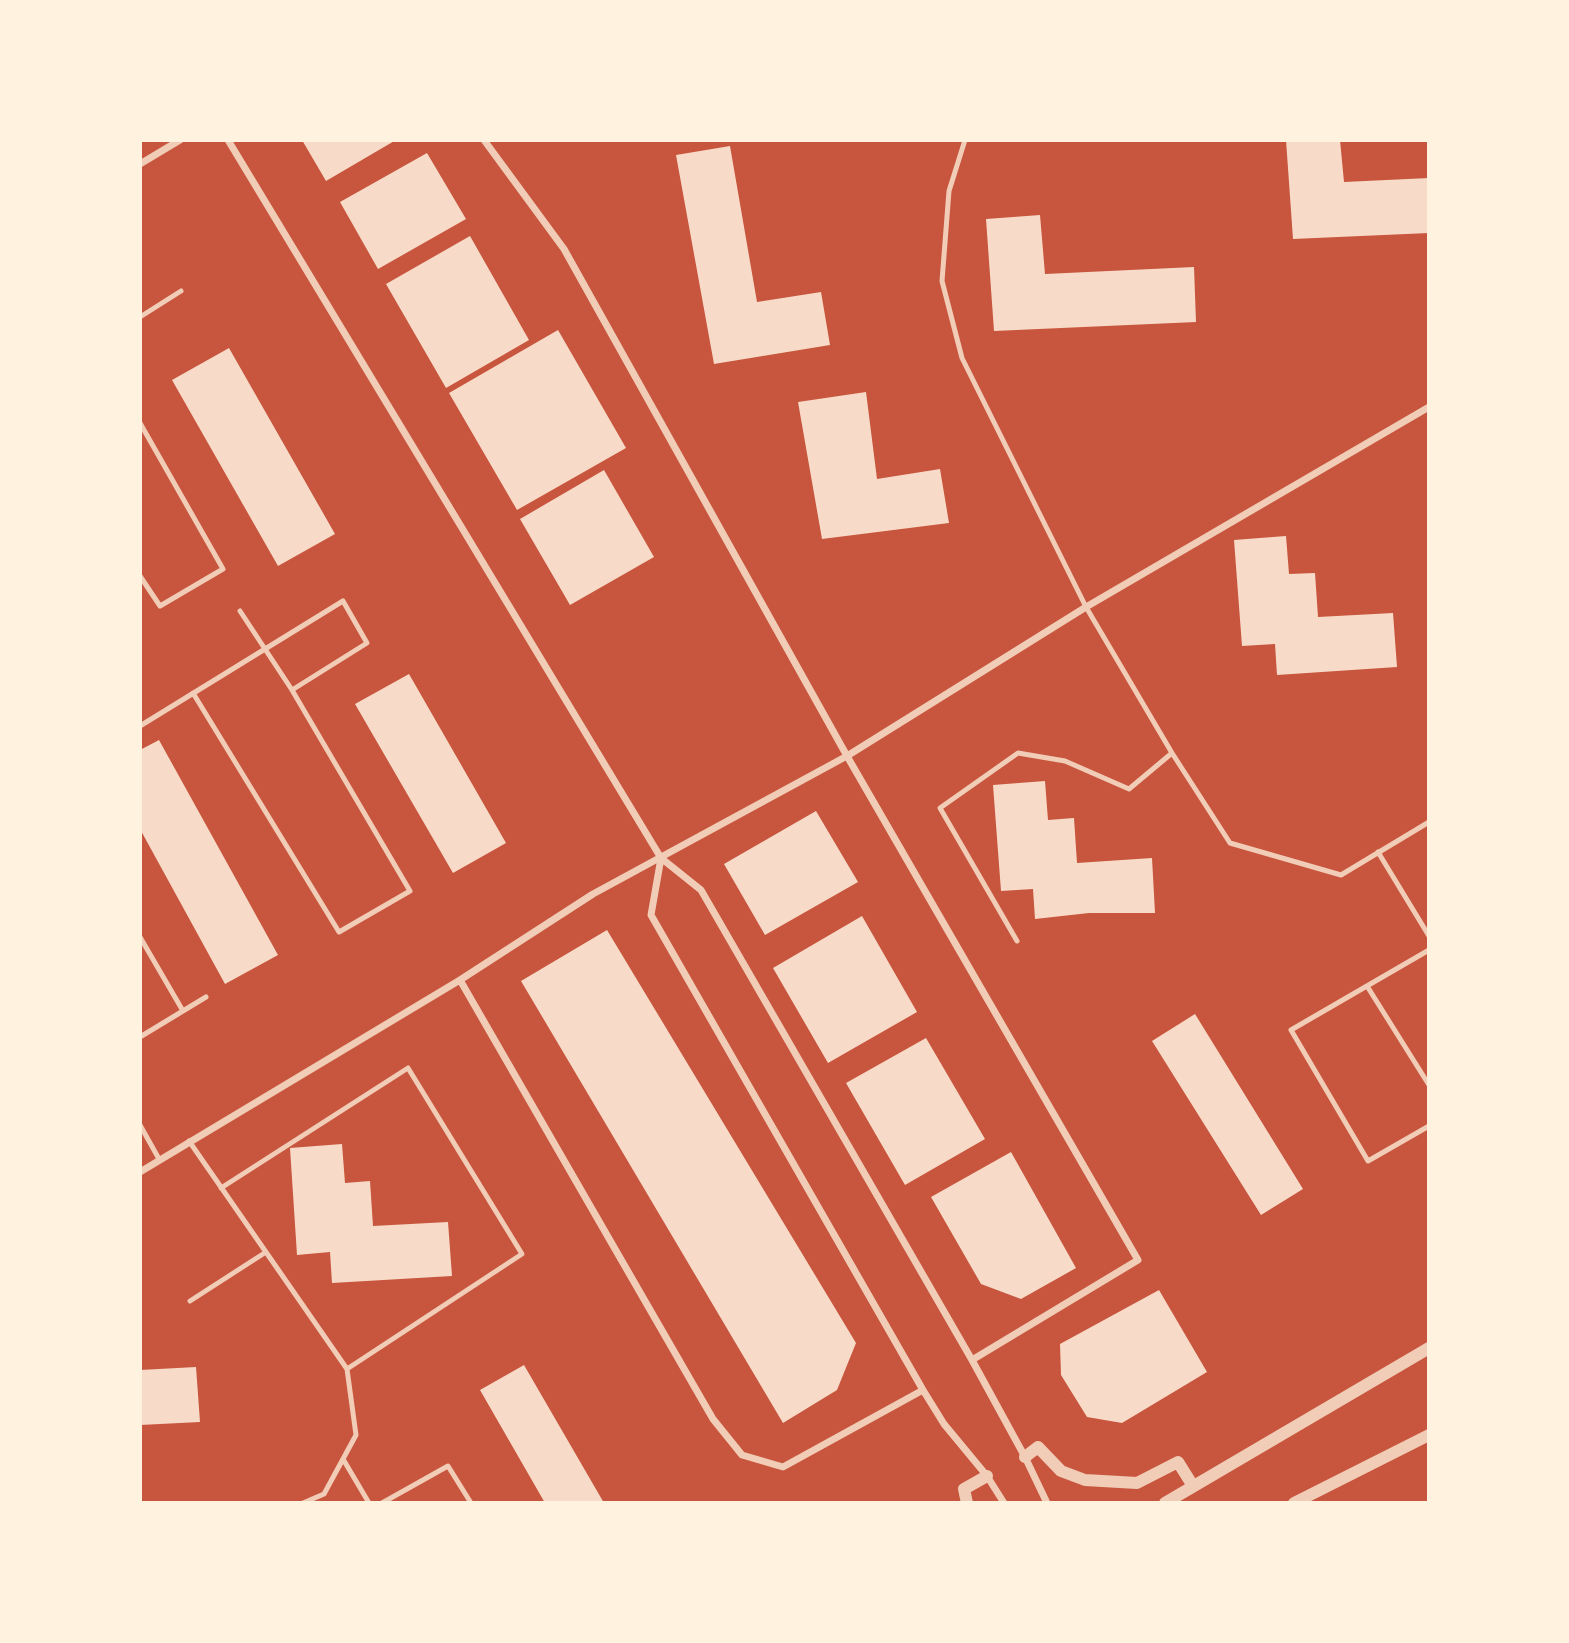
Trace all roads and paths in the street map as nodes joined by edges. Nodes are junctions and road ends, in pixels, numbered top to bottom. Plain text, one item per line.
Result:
1 (180, 140) edge
2 (228, 140) edge
3 (484, 140) edge
4 (965, 140) edge
5 (140, 164) edge
6 (181, 291) dead end
7 (140, 317) edge
8 (1429, 407) edge
9 (140, 423) edge
10 (140, 576) edge
11 (1086, 607) junction
12 (240, 611) dead end
13 (264, 650) junction
14 (292, 690) junction
15 (193, 693) junction
16 (140, 726) edge
17 (1172, 753) junction
18 (848, 755) junction
19 (1429, 822) edge
20 (1378, 852) junction
21 (661, 858) junction
22 (1429, 936) edge
23 (140, 937) edge
24 (1017, 941) dead end
25 (1429, 950) edge
26 (460, 980) junction
27 (1367, 986) junction
28 (206, 997) dead end
29 (183, 1011) junction
30 (140, 1037) edge
31 (1429, 1085) edge
32 (140, 1125) edge
33 (1429, 1126) edge
34 (189, 1141) junction
35 (159, 1159) junction
36 (140, 1172) edge
37 (221, 1188) junction
38 (266, 1252) junction
39 (190, 1301) dead end
40 (1429, 1348) edge
41 (972, 1360) junction
42 (347, 1369) junction
43 (923, 1390) junction
44 (1429, 1434) edge
45 (1025, 1457) junction
46 (343, 1459) junction
47 (988, 1476) junction
48 (1193, 1486) junction
49 (303, 1503) edge
50 (369, 1503) edge
51 (382, 1503) edge
52 (471, 1503) edge
53 (967, 1503) edge
54 (1004, 1503) edge
55 (1047, 1503) edge
56 (1165, 1503) edge
57 (1293, 1503) edge

1 - 5 street
2 - 21 street
3 - 18 street
4 - 11 lane
6 - 7 lane
8 - 11 street
9 - 10 lane
11 - 17 lane
11 - 18 street
12 - 13 lane
13 - 14 lane
13 - 14 lane
13 - 15 lane
14 - 15 lane
15 - 16 lane
17 - 20 lane
17 - 24 lane
18 - 21 street
18 - 41 street
19 - 20 lane
20 - 22 lane
21 - 26 street
21 - 41 street
21 - 43 street
23 - 29 lane
25 - 27 lane
26 - 34 street
26 - 43 street
27 - 31 lane
27 - 33 lane
28 - 29 lane
29 - 30 lane
32 - 35 lane
34 - 35 street
34 - 37 lane
35 - 36 street
37 - 38 lane
37 - 42 lane
38 - 39 lane
38 - 42 lane
40 - 48 street
41 - 45 street
42 - 46 lane
43 - 47 street
44 - 57 street
45 - 48 street
45 - 55 street
46 - 49 lane
46 - 50 lane
47 - 53 street
47 - 54 street
48 - 56 street
51 - 52 lane

